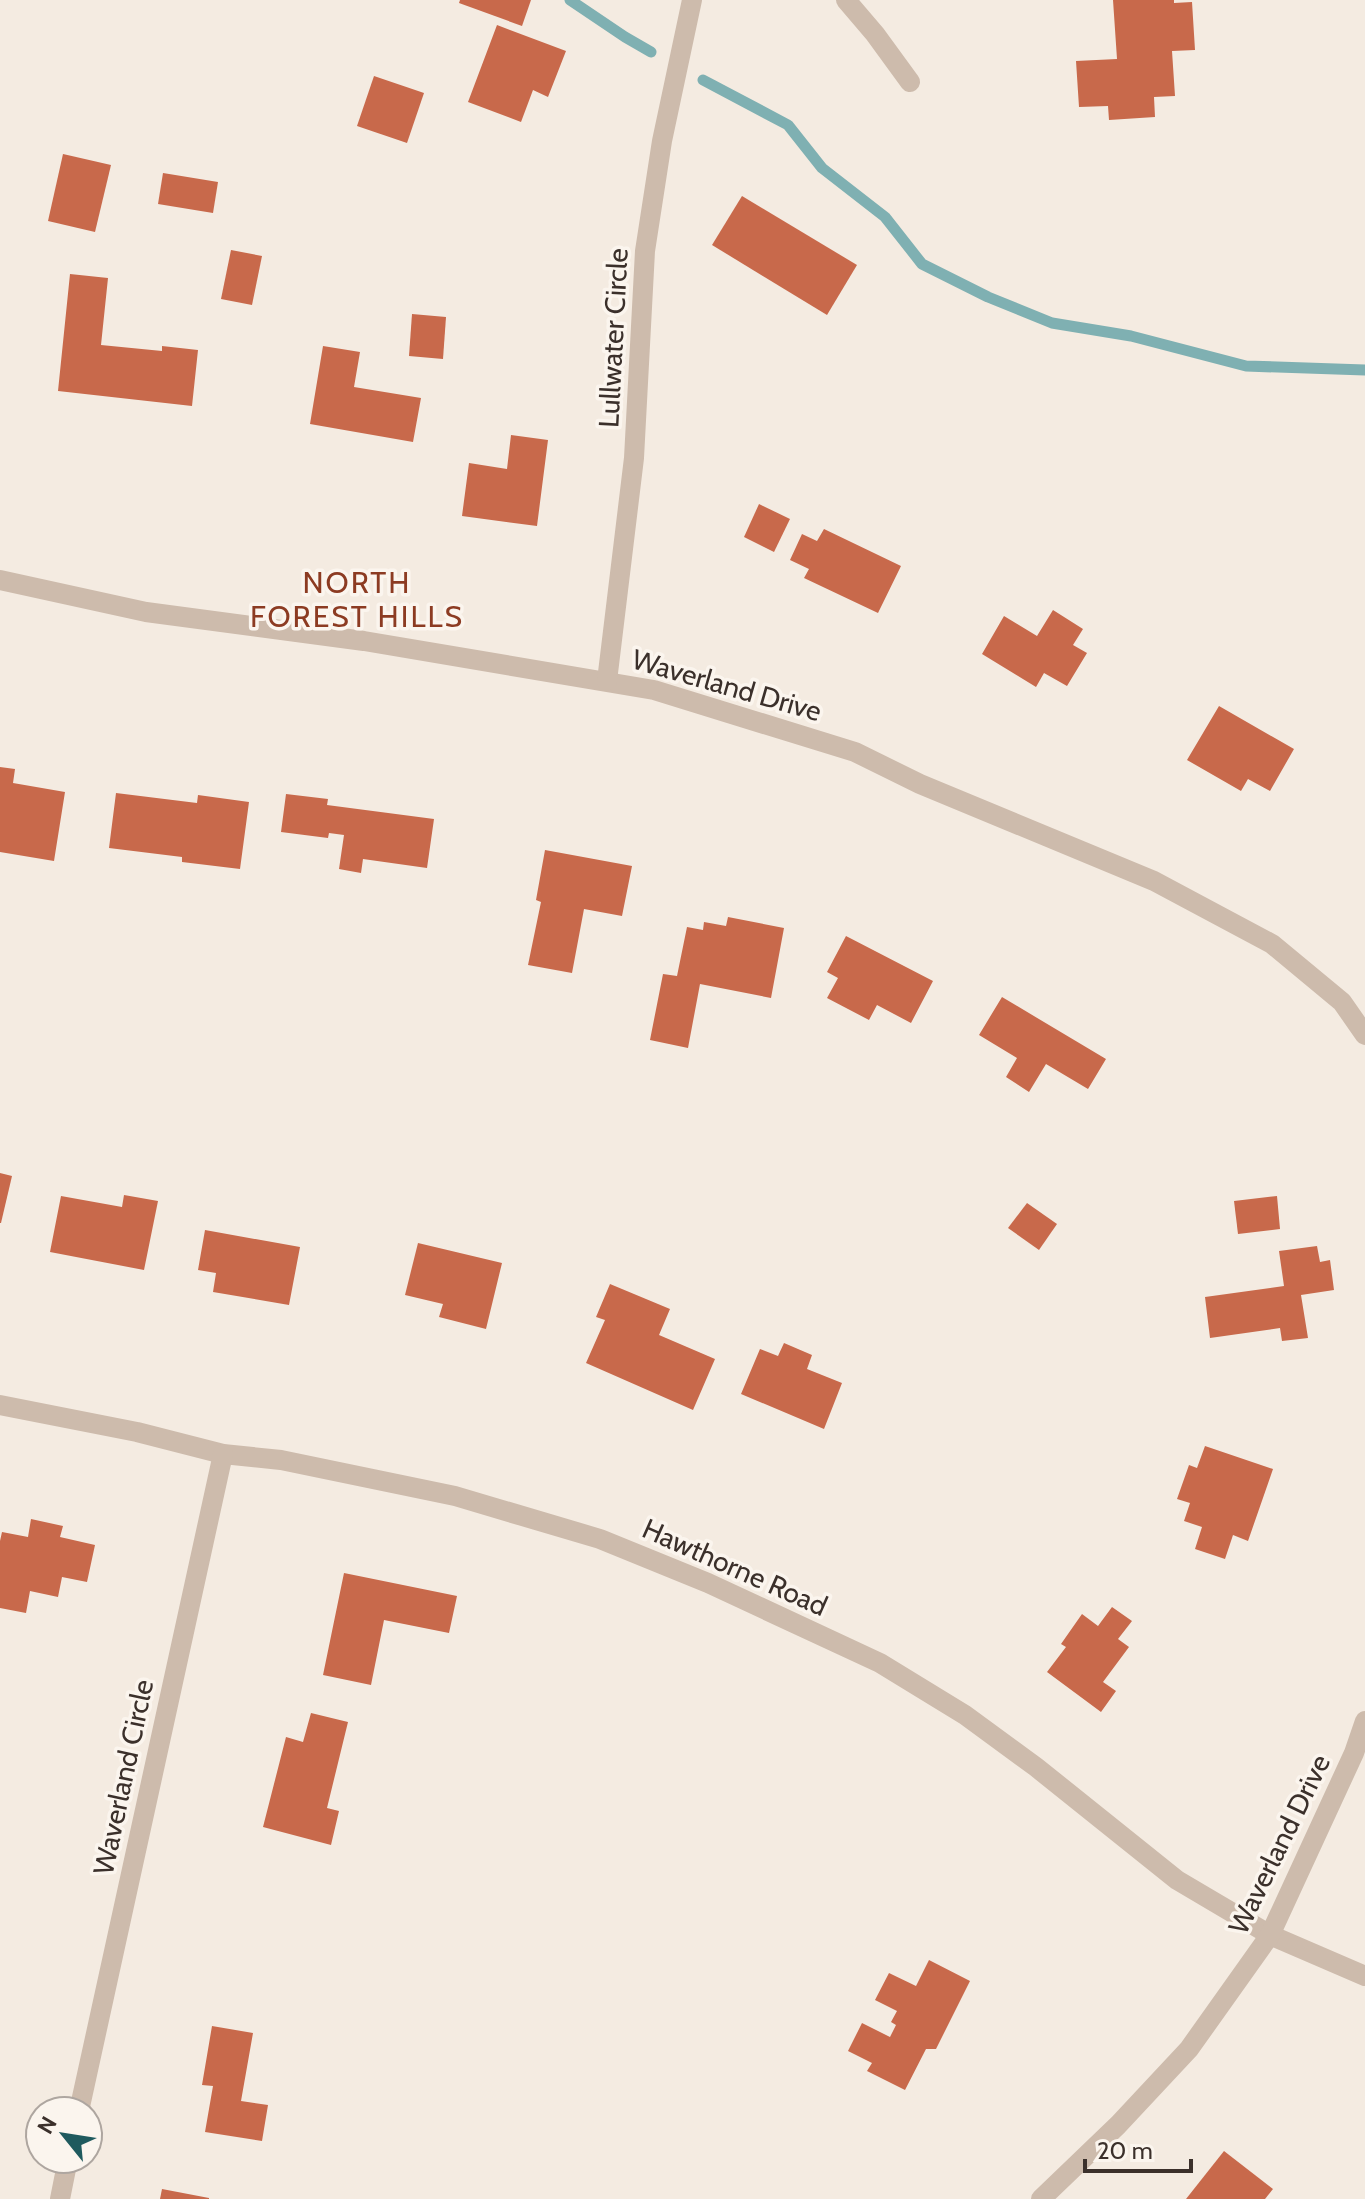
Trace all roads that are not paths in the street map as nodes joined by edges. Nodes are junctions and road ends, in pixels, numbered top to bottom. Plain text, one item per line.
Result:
1 (692, 0) edge
2 (846, 0) edge
3 (910, 82) dead end
4 (0, 580) edge
5 (607, 681) junction
6 (1365, 1035) edge
7 (0, 1405) edge
8 (223, 1454) junction
9 (1365, 1721) edge
10 (1270, 1935) junction
11 (1365, 1976) edge
12 (83, 2095) edge
13 (65, 2175) edge
14 (60, 2199) edge
15 (1041, 2199) edge

1 - 5 street, Lullwater Circle
2 - 3 street
4 - 5 street, Waverland Drive
5 - 6 street, Waverland Drive
7 - 8 street, Hawthorne Road
8 - 10 street, Hawthorne Road
8 - 12 street, Waverland Circle
9 - 10 street, Waverland Drive
10 - 11 street, Hawthorne Road
10 - 15 street, Waverland Drive
13 - 14 street

